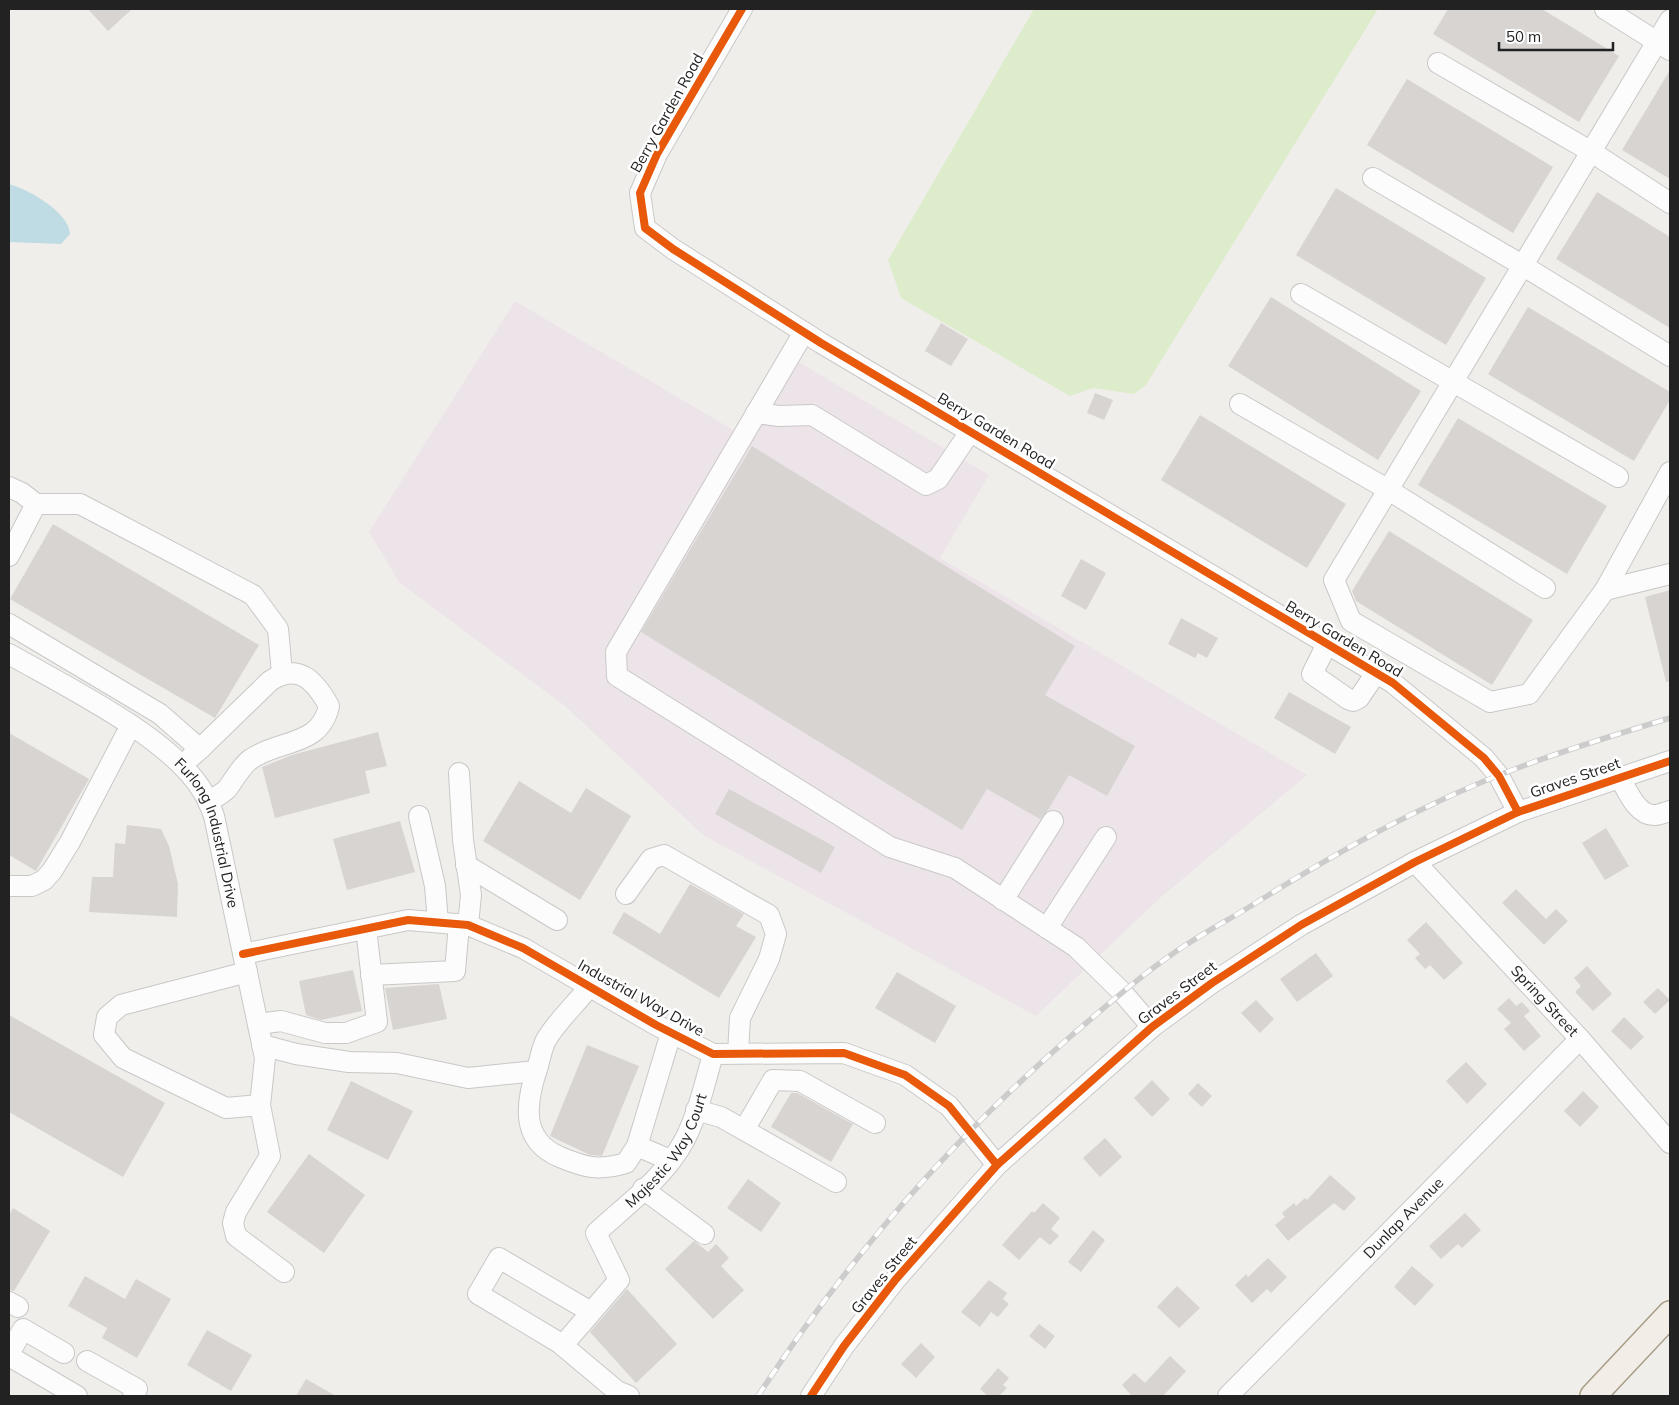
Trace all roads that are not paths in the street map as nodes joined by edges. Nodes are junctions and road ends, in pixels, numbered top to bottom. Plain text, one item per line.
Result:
1 (742, 9) edge
2 (1605, 9) edge
3 (1670, 20) edge
4 (1663, 46) edge
5 (1438, 63) dead end
6 (1590, 151) junction
7 (1373, 178) dead end
8 (1670, 203) edge
9 (1522, 265) junction
10 (1301, 294) dead end
11 (804, 332) junction
12 (1670, 356) edge
13 (1452, 380) junction
14 (1240, 404) dead end
15 (756, 413) junction
16 (970, 432) junction
17 (1670, 472) edge
18 (1618, 476) dead end
19 (9, 487) edge
20 (1387, 489) junction
21 (36, 504) junction
22 (9, 556) edge
23 (1670, 574) edge
24 (1545, 588) dead end
25 (1605, 590) junction
26 (9, 624) edge
27 (1327, 644) junction
28 (9, 654) edge
29 (282, 673) junction
30 (1376, 673) junction
31 (130, 724) junction
32 (200, 749) junction
33 (1670, 761) edge
34 (181, 764) junction
35 (459, 773) dead end
36 (1620, 778) junction
37 (208, 802) junction
38 (1670, 811) edge
39 (1518, 812) junction
40 (419, 816) dead end
41 (1053, 821) dead end
42 (1106, 837) dead end
43 (1415, 862) junction
44 (466, 865) junction
45 (9, 886) edge
46 (626, 894) dead end
47 (1003, 900) junction
48 (557, 920) dead end
49 (438, 922) junction
50 (463, 924) junction
51 (1047, 928) junction
52 (366, 929) junction
53 (245, 963) junction
54 (371, 975) junction
55 (589, 986) junction
56 (258, 1024) junction
57 (1152, 1027) junction
58 (671, 1033) junction
59 (1580, 1039) junction
60 (262, 1044) junction
61 (713, 1054) junction
62 (738, 1054) junction
63 (536, 1071) junction
64 (260, 1105) junction
65 (696, 1110) junction
66 (875, 1123) dead end
67 (744, 1130) junction
68 (1670, 1143) edge
69 (637, 1146) junction
70 (670, 1160) junction
71 (997, 1165) junction
72 (836, 1182) dead end
73 (643, 1189) junction
74 (704, 1234) dead end
75 (284, 1272) dead end
76 (591, 1312) junction
77 (1670, 1314) edge
78 (562, 1345) junction
79 (64, 1353) dead end
80 (9, 1355) edge
81 (87, 1361) dead end
82 (77, 1396) edge
83 (133, 1396) edge
84 (629, 1396) edge
85 (810, 1396) edge
86 (1228, 1396) edge
87 (1594, 1396) edge

1 - 11 street, Berry Garden Road
2 - 4 street
3 - 4 street
4 - 6 street
5 - 6 street
6 - 8 street
6 - 9 street
7 - 9 street
9 - 12 street
9 - 13 street
10 - 13 street
11 - 15 street
11 - 16 street, Berry Garden Road
13 - 18 street
13 - 20 street
14 - 20 street
15 - 16 street
15 - 47 street
16 - 27 street, Berry Garden Road
17 - 25 street
19 - 21 street
20 - 24 street
20 - 25 street
21 - 22 street
21 - 29 street
23 - 25 street
26 - 32 street
27 - 30 street, Berry Garden Road
27 - 30 street
28 - 31 street, Furlong Industrial Drive
29 - 32 street
29 - 37 street
30 - 39 street, Berry Garden Road
31 - 34 street, Furlong Industrial Drive
31 - 45 street
32 - 34 street
33 - 36 street, Graves Street
34 - 37 street, Furlong Industrial Drive
35 - 44 street
36 - 38 street
36 - 39 street, Graves Street
37 - 53 street, Furlong Industrial Drive
39 - 43 street, Graves Street
40 - 49 street
41 - 47 street
42 - 51 street
43 - 57 street, Graves Street
43 - 59 street, Spring Street
44 - 48 street
44 - 50 street
46 - 62 street
47 - 51 street
49 - 50 street, Industrial Way Drive
49 - 52 street, Industrial Way Drive
50 - 54 street
50 - 55 street, Industrial Way Drive
51 - 57 street
52 - 53 street, Industrial Way Drive
52 - 54 street
53 - 56 street, Furlong Industrial Drive
53 - 64 street, Industrial Way Drive
54 - 56 street
55 - 58 street, Industrial Way Drive
55 - 63 street
56 - 60 street, Furlong Industrial Drive
57 - 71 street, Graves Street
58 - 61 street, Industrial Way Drive
58 - 69 street
59 - 68 street, Spring Street
59 - 86 street, Dunlap Avenue
60 - 63 street
60 - 64 street, Furlong Industrial Drive
61 - 62 street, Industrial Way Drive
61 - 65 street, Majestic Way Court
62 - 71 street, Industrial Way Drive
63 - 69 street
64 - 75 street, Furlong Industrial Drive
65 - 67 street
65 - 70 street, Majestic Way Court
66 - 67 street
67 - 72 street
69 - 70 street
70 - 73 street, Majestic Way Court
71 - 85 street, Graves Street
73 - 74 street
73 - 76 street, Majestic Way Court
76 - 78 street
76 - 78 street
77 - 87 main road
78 - 84 street
79 - 80 street
80 - 82 street
81 - 83 street

